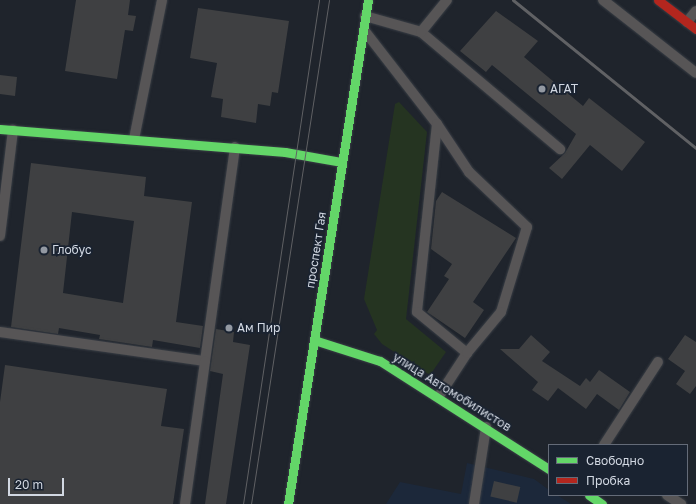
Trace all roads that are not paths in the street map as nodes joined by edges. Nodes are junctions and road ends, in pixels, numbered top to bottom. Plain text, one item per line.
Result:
1 (162, 0) edge
2 (368, 0) edge
3 (447, 0) edge
4 (603, 0) edge
5 (658, 0) edge
6 (696, 11) edge
7 (365, 16) junction
8 (687, 22) junction
9 (363, 29) junction
10 (696, 29) edge
11 (421, 32) junction
12 (696, 73) edge
13 (437, 124) junction
14 (0, 129) edge
15 (13, 130) junction
16 (134, 139) junction
17 (235, 147) junction
18 (560, 149) dead end
19 (342, 162) junction
20 (0, 236) edge
21 (0, 335) edge
22 (314, 340) junction
23 (467, 353) junction
24 (205, 361) junction
25 (658, 362) dead end
26 (440, 396) junction
27 (486, 427) junction
28 (605, 444) edge
29 (548, 468) edge
30 (590, 496) edge
31 (668, 496) edge
32 (185, 504) edge
33 (288, 504) edge
34 (474, 504) edge
35 (602, 504) edge
36 (680, 504) edge

1 - 16 lane
2 - 7 street, проспект Гая
3 - 11 lane
4 - 12 lane
5 - 8 street
6 - 8 lane
7 - 9 street, проспект Гая
7 - 11 lane
8 - 10 street
9 - 13 lane
9 - 19 street, проспект Гая
11 - 18 lane
13 - 23 lane
13 - 23 lane
14 - 15 street
15 - 16 street
15 - 20 lane
16 - 17 street
17 - 19 street
17 - 24 lane
19 - 22 street, проспект Гая
21 - 24 lane
22 - 26 street, улица Автомобилистов
22 - 33 street, проспект Гая
23 - 26 lane
24 - 32 lane
25 - 28 lane
26 - 27 street, улица Автомобилистов
27 - 29 street, улица Автомобилистов
27 - 34 lane
30 - 35 street
31 - 36 lane

